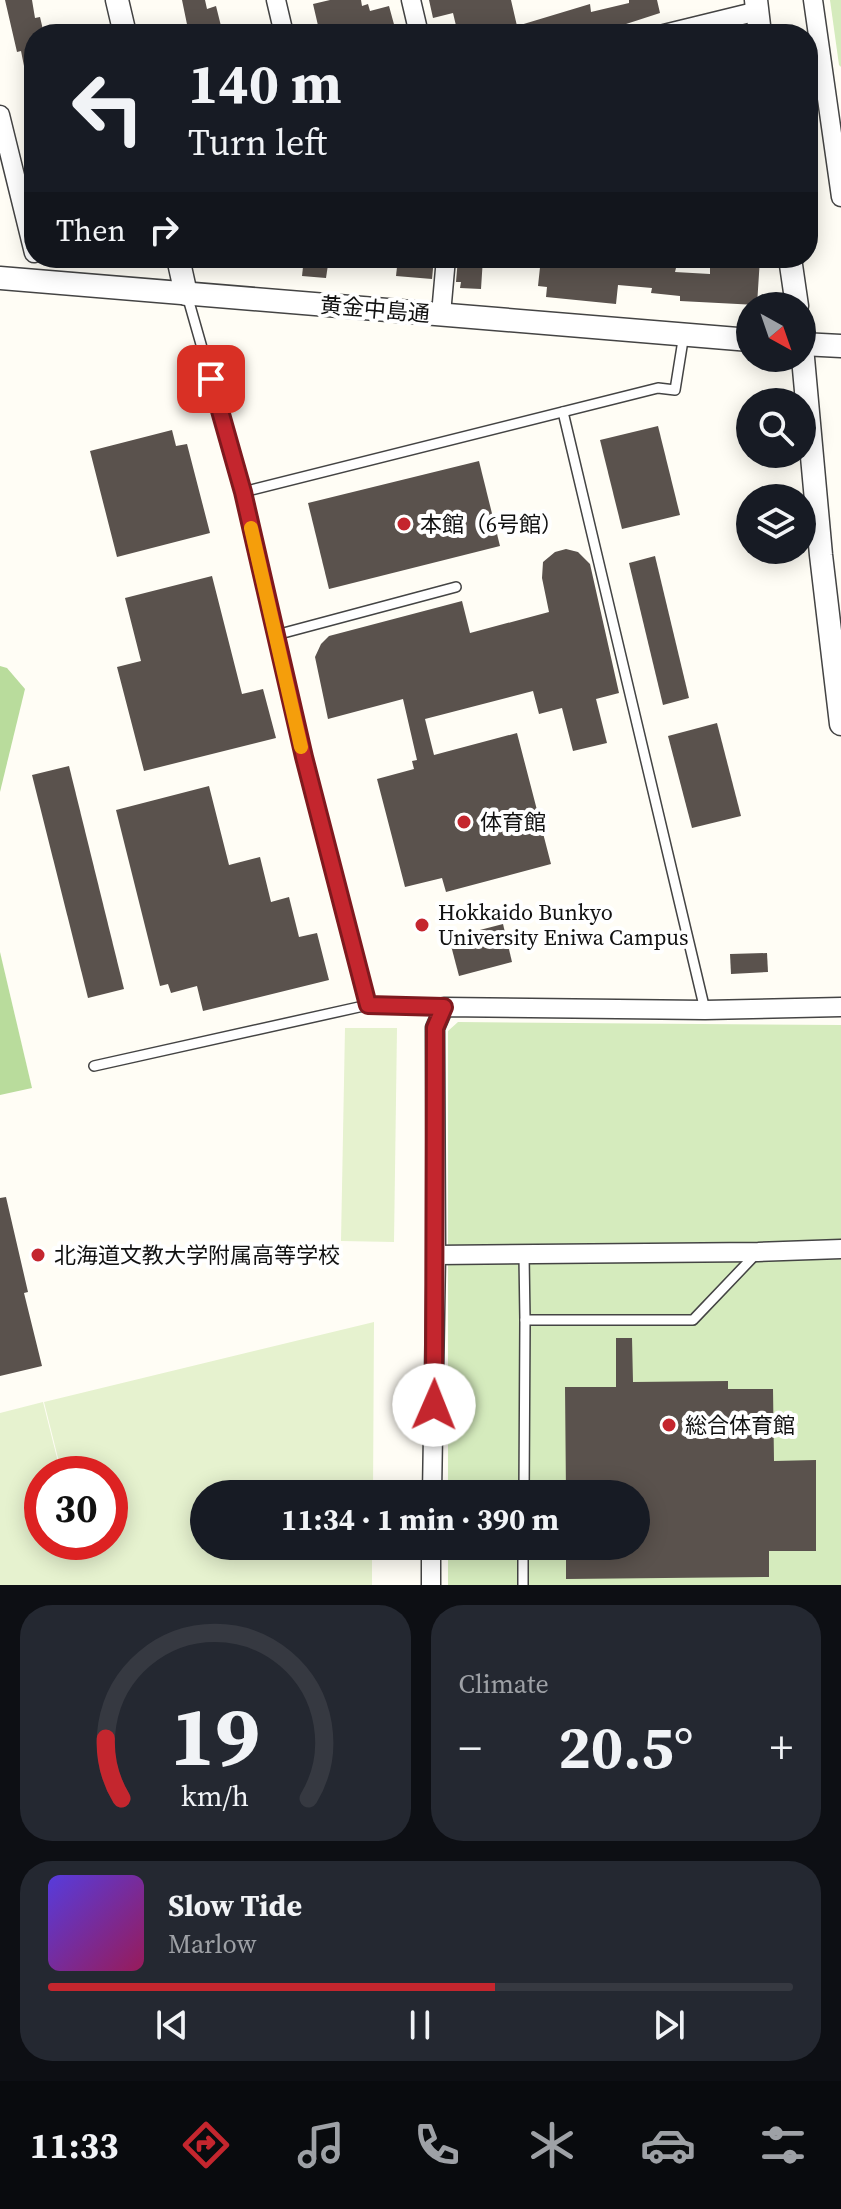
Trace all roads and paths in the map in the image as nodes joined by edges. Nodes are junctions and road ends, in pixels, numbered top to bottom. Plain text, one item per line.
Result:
1 (117, 0) edge
2 (276, 0) edge
3 (411, 0) edge
4 (813, 0) edge
5 (757, 6) edge
6 (123, 24) edge
7 (282, 24) edge
8 (417, 24) edge
9 (697, 24) edge
10 (833, 92) edge
11 (0, 115) edge
12 (841, 197) edge
13 (24, 212) edge
14 (38, 268) edge
15 (180, 268) edge
16 (445, 268) edge
17 (791, 268) edge
18 (0, 278) edge
19 (41, 282) junction
20 (795, 292) edge
21 (186, 294) junction
22 (441, 314) junction
23 (684, 334) junction
24 (736, 339) edge
25 (816, 346) edge
26 (841, 346) edge
27 (804, 372) edge
28 (563, 412) junction
29 (243, 492) junction
30 (456, 587) dead end
31 (276, 635) junction
32 (841, 724) edge
33 (368, 1005) junction
34 (444, 1007) junction
35 (841, 1007) edge
36 (705, 1010) junction
37 (94, 1066) dead end
38 (841, 1249) edge
39 (758, 1252) junction
40 (436, 1255) junction
41 (524, 1255) junction
42 (525, 1320) junction
43 (432, 1480) edge
44 (524, 1480) edge
45 (431, 1560) edge
46 (523, 1560) edge
47 (431, 1585) edge
48 (523, 1585) edge

1 - 6 street
2 - 7 street
3 - 8 street
4 - 10 street
5 - 9 street
10 - 12 street
11 - 13 street
14 - 19 street
15 - 21 street
16 - 22 street
17 - 20 street
18 - 19 street, 黄金中島通
19 - 21 street, 黄金中島通
21 - 22 street, 黄金中島通
21 - 29 lane
22 - 23 street, 黄金中島通
23 - 24 street, 黄金中島通
23 - 28 lane
25 - 26 street
27 - 32 street
28 - 29 lane
28 - 36 lane
29 - 31 lane
30 - 31 lane
31 - 33 lane
33 - 34 lane
33 - 37 lane
34 - 36 street
34 - 40 street
35 - 36 street
38 - 39 street
39 - 41 street
39 - 42 lane
40 - 41 street
40 - 43 street
41 - 42 lane
42 - 44 lane
45 - 47 street
46 - 48 lane

